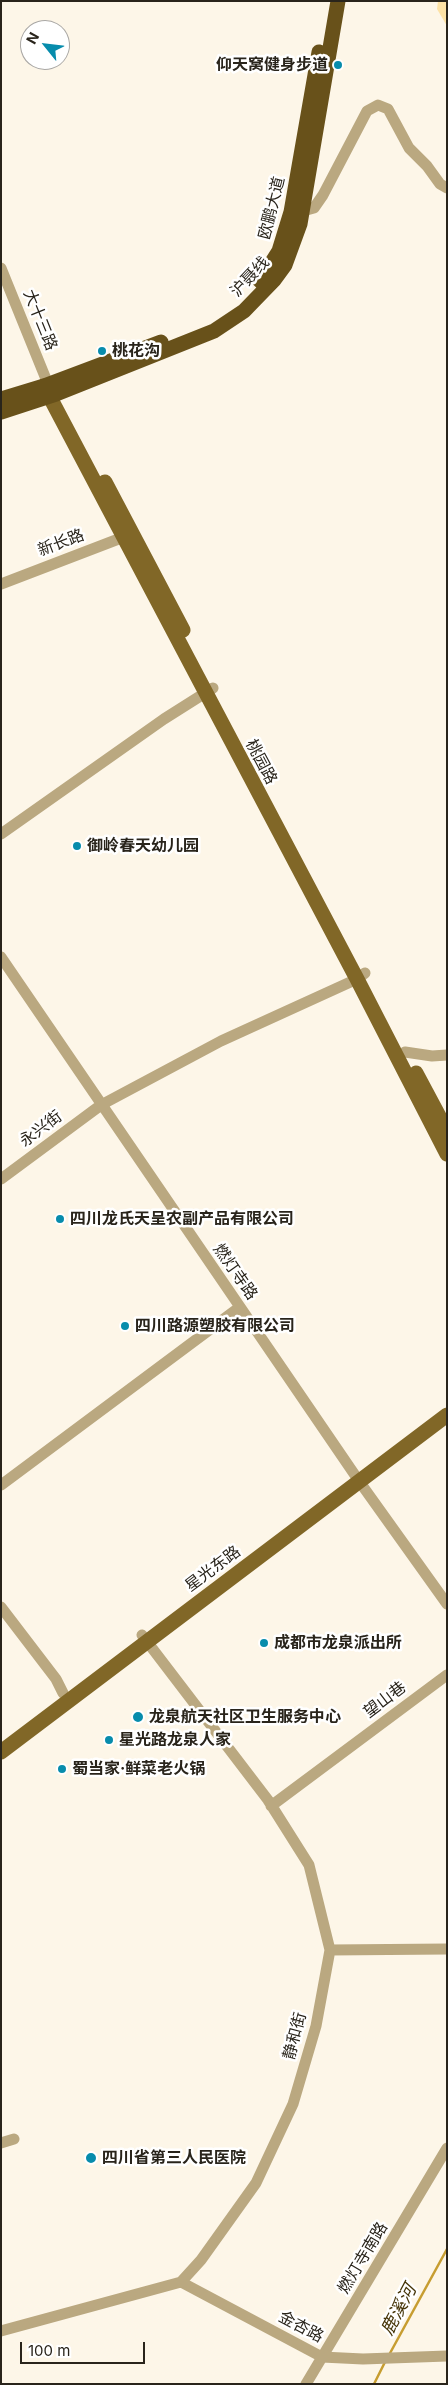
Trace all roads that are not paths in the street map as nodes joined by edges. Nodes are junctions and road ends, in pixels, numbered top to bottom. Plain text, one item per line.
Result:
1 (328, 1) edge
2 (338, 1) edge
3 (447, 188) edge
4 (303, 211) junction
5 (1, 268) edge
6 (50, 389) junction
7 (1, 399) edge
8 (1, 412) edge
9 (127, 535) junction
10 (1, 584) edge
11 (208, 690) junction
12 (1, 834) edge
13 (1, 957) edge
14 (361, 976) junction
15 (405, 1052) junction
16 (447, 1055) edge
17 (101, 1105) junction
18 (447, 1131) edge
19 (447, 1154) edge
20 (1, 1179) edge
21 (240, 1307) junction
22 (447, 1405) edge
23 (447, 1415) edge
24 (357, 1477) junction
25 (1, 1485) edge
26 (447, 1604) edge
27 (1, 1607) edge
28 (144, 1638) junction
29 (447, 1674) edge
30 (63, 1693) junction
31 (1, 1740) edge
32 (1, 1752) edge
33 (271, 1806) junction
34 (447, 1949) edge
35 (330, 1950) junction
36 (14, 2139) dead end
37 (1, 2143) edge
38 (447, 2148) edge
39 (181, 2282) junction
40 (1, 2331) edge
41 (447, 2356) edge
42 (322, 2357) junction
43 (306, 2384) edge

1 - 6 highway, 欧鹏大道
2 - 4 highway, 沪聂线
3 - 4 street
4 - 6 highway, 沪聂线
5 - 6 street, 大十三路
6 - 7 highway, 欧鹏大道
6 - 8 highway, 欧鹏大道
6 - 9 main road, 桃园路
9 - 10 street, 新长路
9 - 11 main road, 桃园路
11 - 12 street
11 - 14 main road, 桃园路
13 - 17 street, 燃灯寺路
14 - 15 main road
14 - 17 street, 永兴街
14 - 19 main road, 桃园路
15 - 16 street
15 - 18 main road
17 - 20 street, 永兴街
17 - 21 street, 燃灯寺路
21 - 24 street, 燃灯寺路
21 - 25 street
22 - 24 main road, 星光东路
23 - 24 main road, 星光东路
24 - 26 street, 燃灯寺路
24 - 28 main road, 星光东路
27 - 30 street
28 - 30 main road, 星光东路
28 - 32 main road, 星光东路
28 - 33 street, 静和街
29 - 33 street, 望山巷
30 - 31 main road, 星光东路
33 - 35 street, 静和街
34 - 35 street
35 - 39 street, 静和街
36 - 37 street
38 - 42 street, 燃灯寺南路
39 - 40 street
39 - 42 street, 金杏路
41 - 42 street, 金杏路
42 - 43 street, 燃灯寺南路

